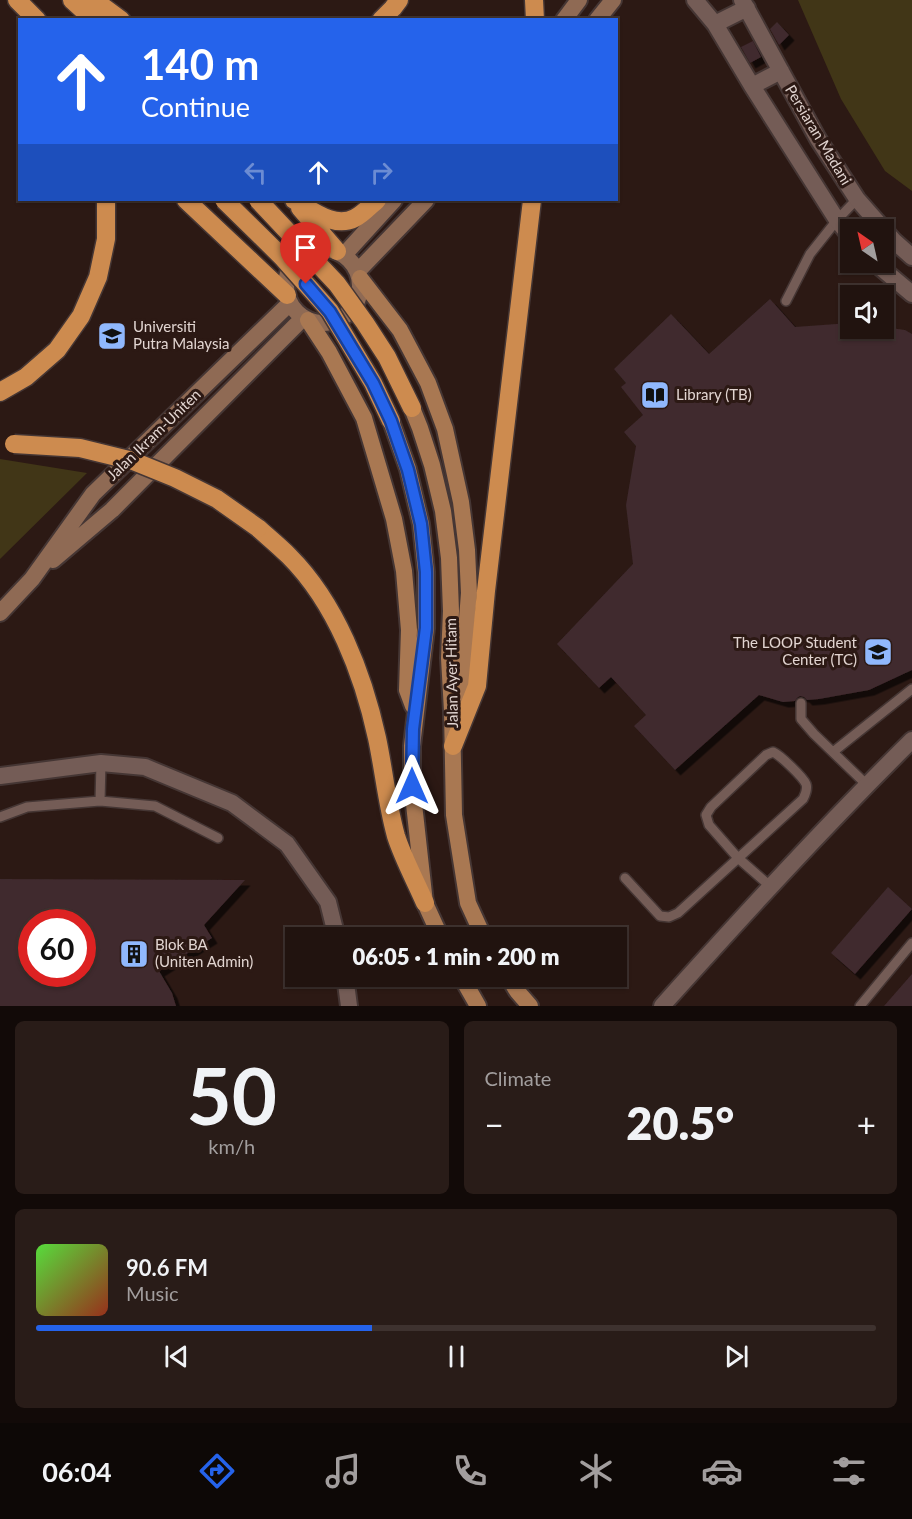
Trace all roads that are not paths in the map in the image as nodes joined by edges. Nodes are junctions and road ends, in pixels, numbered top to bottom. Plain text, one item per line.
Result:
1 (9, 0) edge
2 (17, 0) edge
3 (58, 0) edge
4 (72, 0) edge
5 (94, 0) edge
6 (399, 0) edge
7 (534, 0) edge
8 (579, 0) edge
9 (613, 0) edge
10 (695, 0) edge
11 (745, 4) edge
12 (30, 18) edge
13 (30, 18) edge
14 (75, 18) edge
15 (92, 18) edge
16 (118, 18) edge
17 (383, 18) edge
18 (535, 18) edge
19 (566, 18) edge
20 (599, 18) edge
21 (715, 24) junction
22 (781, 71) junction
23 (752, 86) junction
24 (857, 199) junction
25 (106, 201) edge
26 (187, 201) edge
27 (225, 201) edge
28 (259, 201) edge
29 (294, 201) edge
30 (295, 201) edge
31 (376, 201) edge
32 (393, 201) edge
33 (425, 201) edge
34 (532, 204) edge
35 (837, 220) junction
36 (840, 224) edge
37 (340, 253) junction
38 (912, 256) edge
39 (887, 273) edge
40 (359, 275) junction
41 (912, 294) edge
42 (289, 299) junction
43 (786, 301) dead end
44 (306, 319) junction
45 (0, 392) edge
46 (412, 408) joint
47 (391, 421) joint
48 (7, 444) edge
49 (32, 579) junction
50 (0, 613) edge
51 (912, 689) edge
52 (801, 703) dead end
53 (452, 711) junction
54 (415, 713) junction
55 (912, 740) edge
56 (453, 746) junction
57 (833, 752) junction
58 (101, 763) junction
59 (0, 776) edge
60 (867, 785) junction
61 (100, 801) junction
62 (0, 818) edge
63 (218, 838) dead end
64 (738, 858) junction
65 (625, 878) dead end
66 (771, 887) junction
67 (425, 903) junction
68 (334, 927) edge
69 (436, 927) edge
70 (479, 927) edge
71 (912, 943) edge
72 (347, 987) edge
73 (467, 987) edge
74 (515, 987) edge
75 (350, 1006) edge
76 (478, 1006) edge
77 (530, 1006) edge
78 (662, 1006) edge
79 (860, 1006) edge

1 - 12 highway
2 - 13 highway
3 - 14 highway
4 - 15 highway
5 - 16 highway
6 - 17 highway
7 - 18 highway
8 - 19 main road
9 - 20 main road
10 - 21 street, Persiaran Madani
11 - 21 street
11 - 22 street, Persiaran Madani
21 - 23 street, Persiaran Madani
22 - 23 street
22 - 24 street, Persiaran Madani
23 - 35 street, Persiaran Madani
24 - 35 lane
24 - 38 street, Persiaran Madani
25 - 45 highway
26 - 42 highway
27 - 47 highway, bridge
28 - 46 highway, bridge
29 - 37 highway
30 - 31 highway
32 - 37 main road
33 - 40 main road
34 - 56 highway
35 - 36 street, Persiaran Madani
35 - 43 lane
37 - 40 main road
37 - 42 main road
39 - 41 street
40 - 44 main road
40 - 53 main road
42 - 44 main road
42 - 49 main road, Jalan Ikram-Uniten
44 - 49 main road, Jalan Ikram-Uniten
44 - 54 main road
46 - 53 main road, Jalan Ayer Hitam
47 - 54 main road, Jalan Ayer Hitam
48 - 67 highway, bridge
49 - 50 main road, Jalan Ikram-Uniten
51 - 57 lane
52 - 57 lane
53 - 56 main road, Jalan Ayer Hitam
54 - 67 main road, Jalan Ayer Hitam
55 - 60 street
56 - 70 main road, Jalan Ayer Hitam
57 - 60 lane
58 - 59 street
58 - 61 lane
58 - 68 street
60 - 66 street
61 - 62 lane
61 - 63 lane
64 - 64 lane
64 - 65 lane
64 - 66 lane
66 - 78 street
67 - 69 main road, Jalan Ayer Hitam
71 - 79 lane
72 - 75 street
73 - 76 main road
74 - 77 main road

